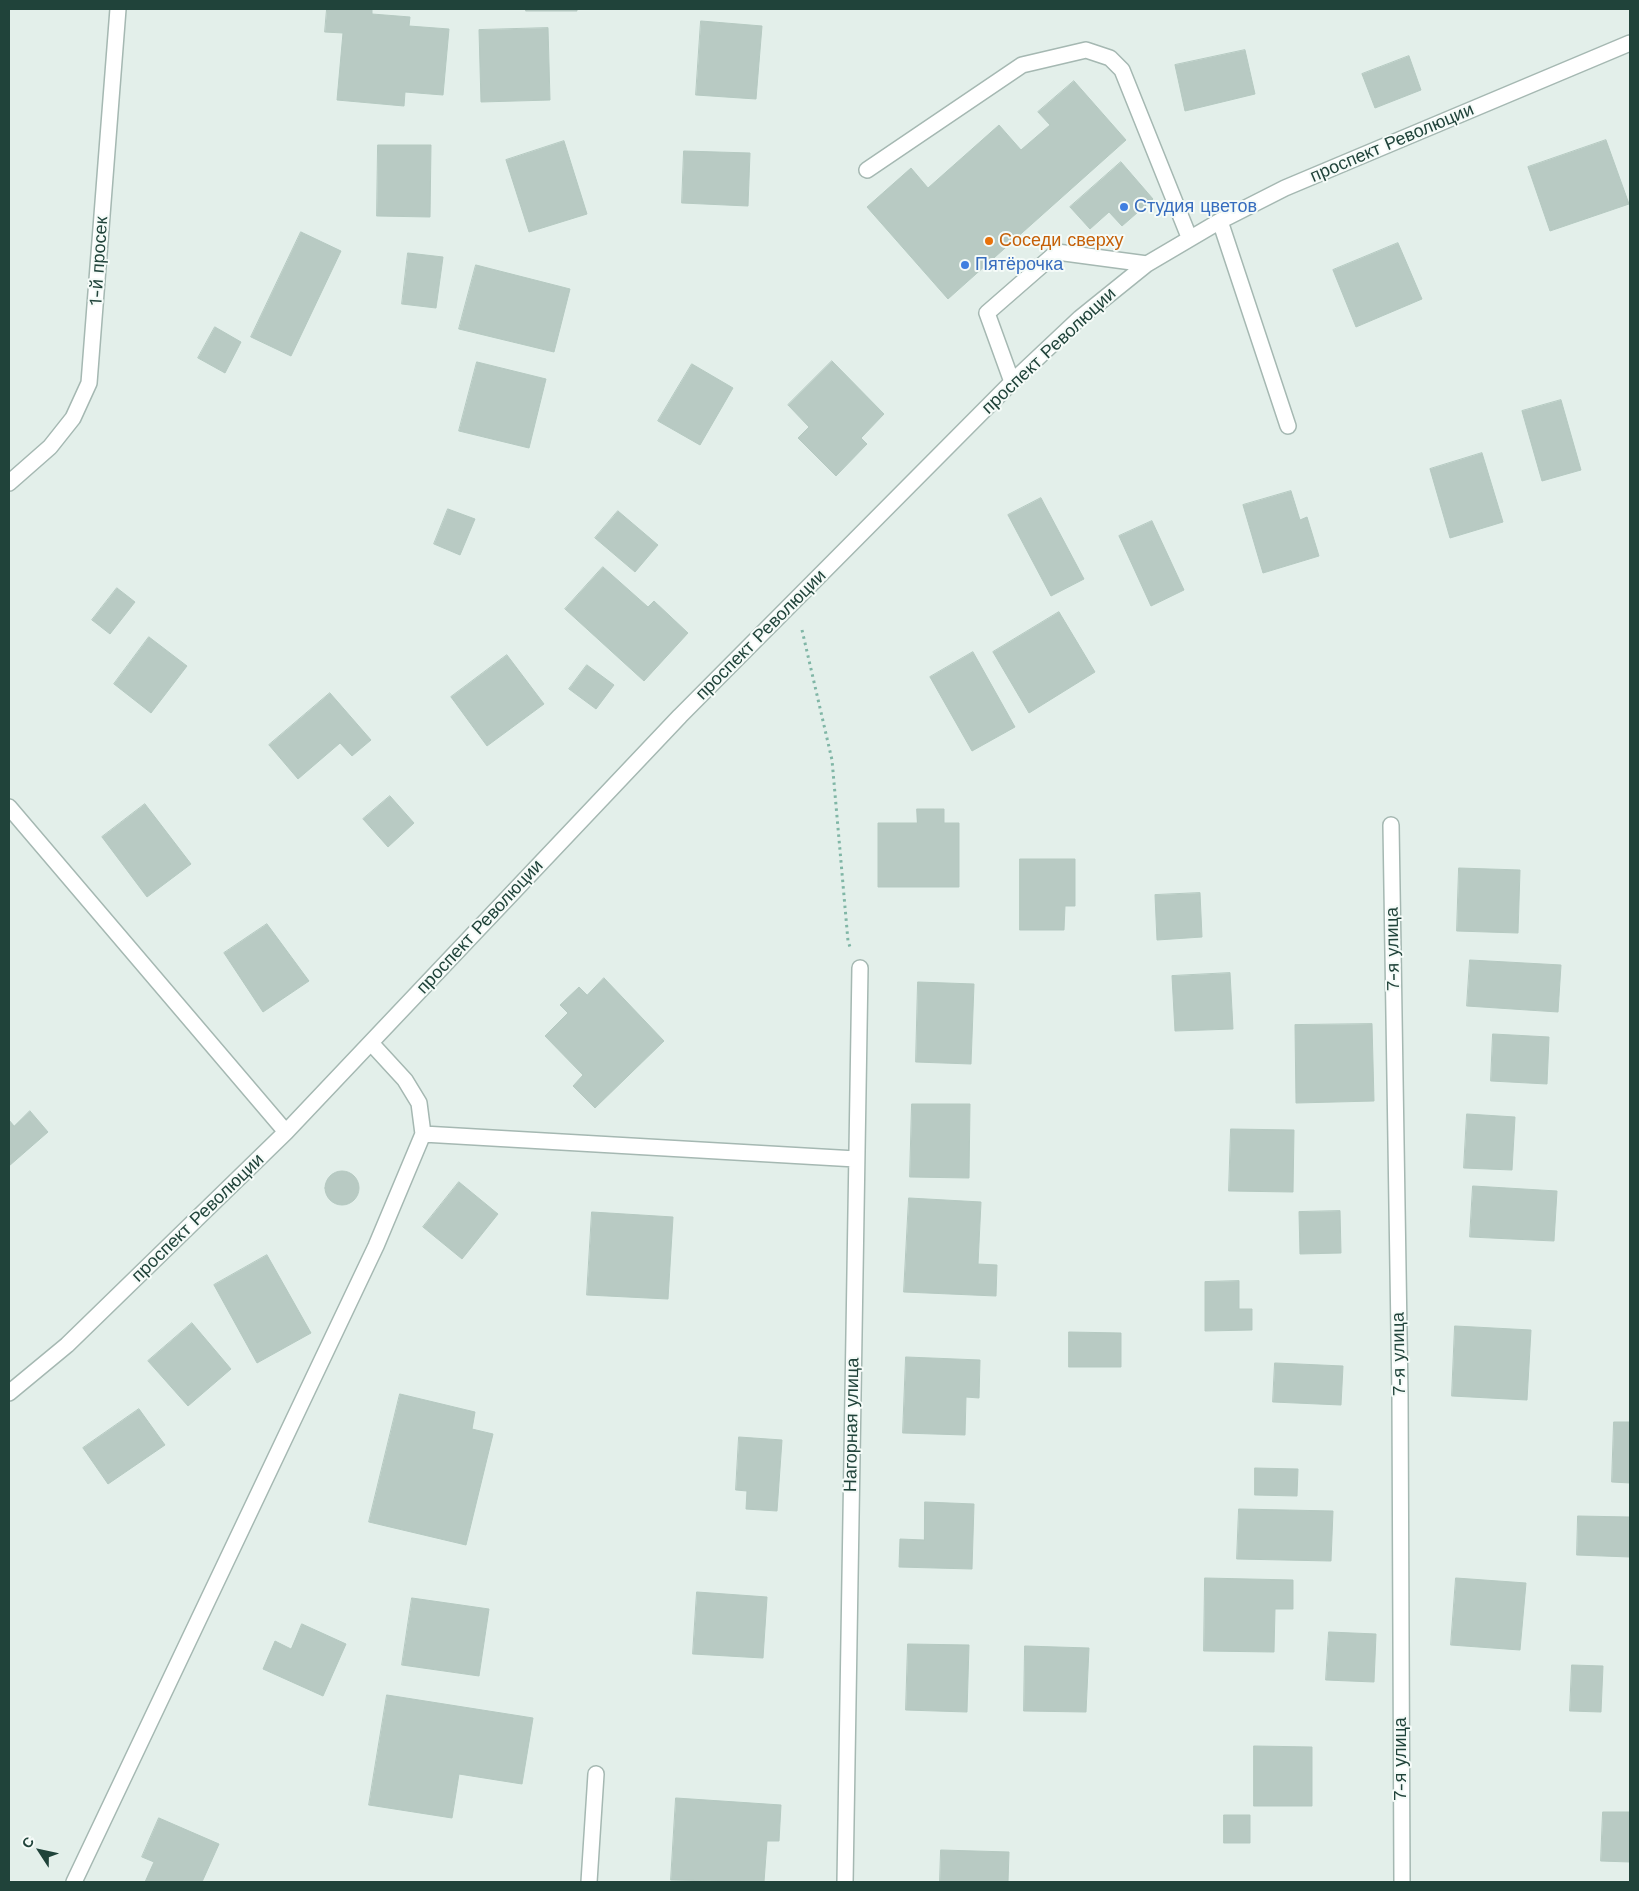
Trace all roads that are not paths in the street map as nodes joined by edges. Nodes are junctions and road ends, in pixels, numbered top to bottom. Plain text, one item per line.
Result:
1 (118, 9) edge
2 (1630, 43) edge
3 (867, 170) dead end
4 (1220, 221) junction
5 (1189, 238) junction
6 (1147, 264) junction
7 (1012, 382) junction
8 (1288, 426) dead end
9 (9, 483) edge
10 (9, 807) edge
11 (1391, 825) dead end
12 (860, 968) road end
13 (371, 1043) junction
14 (286, 1132) junction
15 (422, 1134) junction
16 (856, 1159) junction
17 (9, 1393) edge
18 (596, 1774) dead end
19 (74, 1882) edge
20 (589, 1882) edge
21 (845, 1882) edge
22 (1402, 1882) edge

1 - 9 street, 1-й просек
2 - 4 street, проспект Революции
3 - 5 street
4 - 5 street, проспект Революции
4 - 8 street
5 - 6 street, проспект Революции
6 - 7 street, проспект Революции
6 - 7 street
7 - 13 street, проспект Революции
10 - 14 street
11 - 22 street, 7-я улица
12 - 16 street, Нагорная улица
13 - 14 street, проспект Революции
13 - 15 street
14 - 17 street, проспект Революции
15 - 16 street
15 - 19 street
16 - 21 street, Нагорная улица
18 - 20 street

